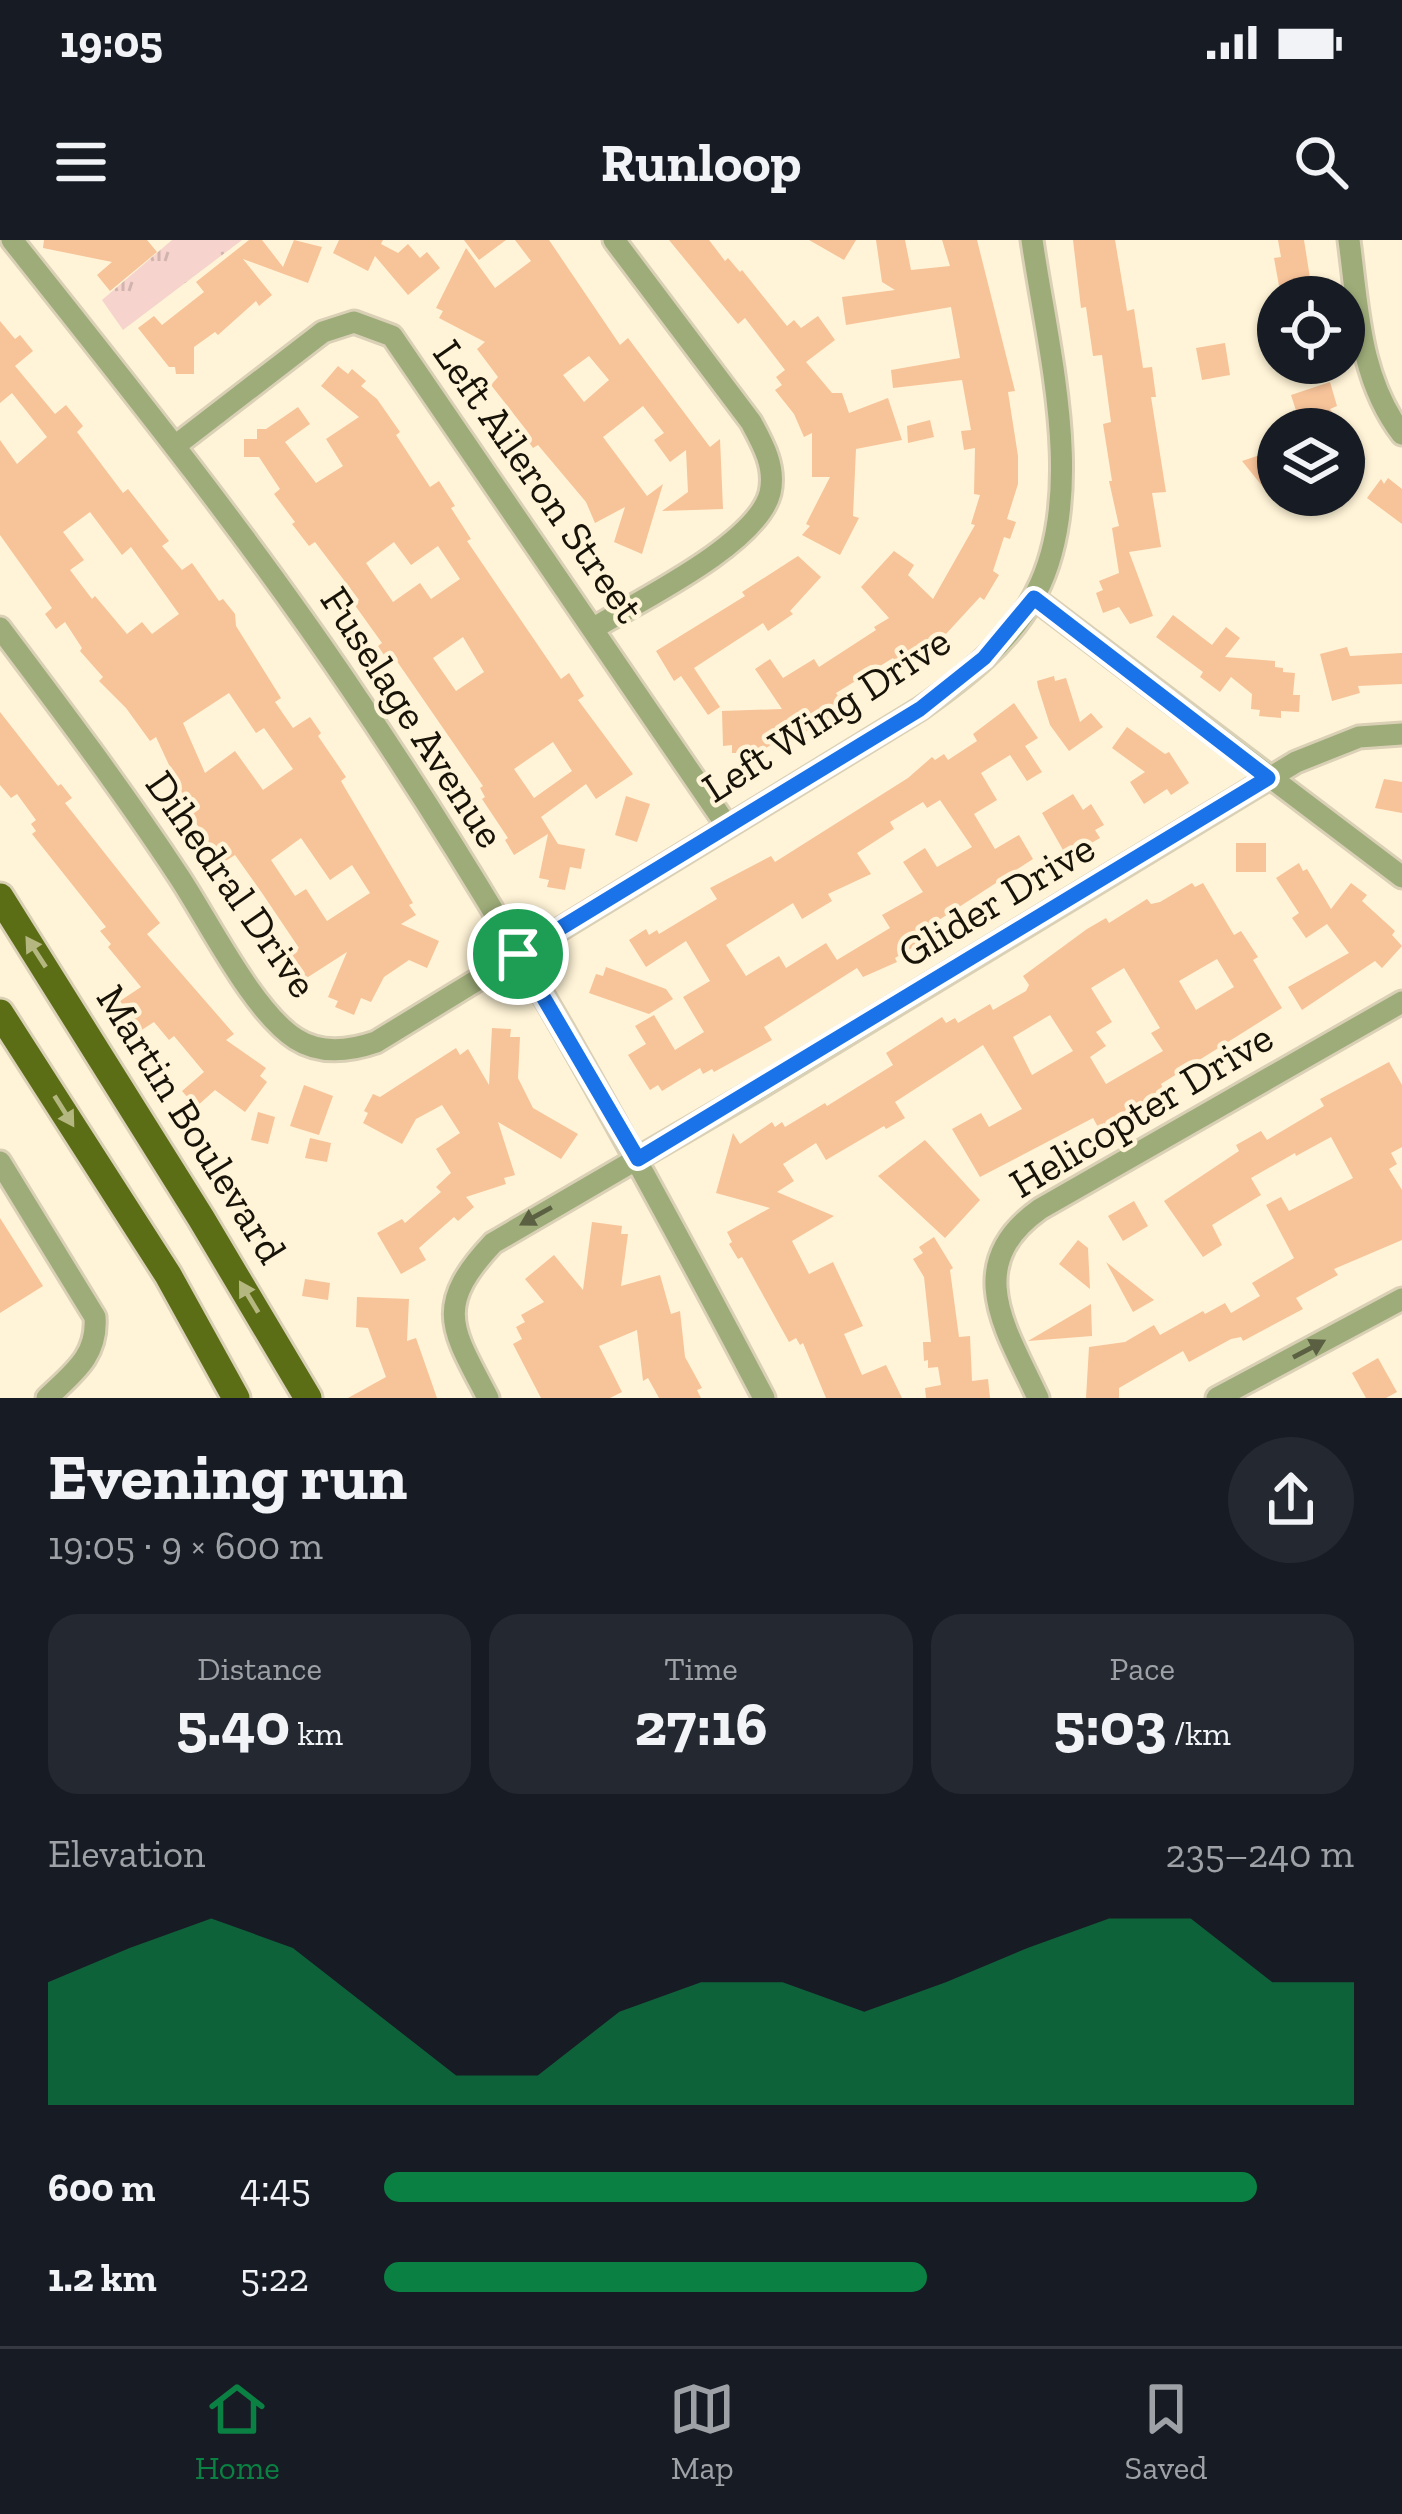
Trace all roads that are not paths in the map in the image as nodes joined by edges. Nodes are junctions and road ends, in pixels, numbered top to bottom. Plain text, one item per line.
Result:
1 (12, 240) edge
2 (614, 240) edge
3 (1032, 240) edge
4 (1348, 240) edge
5 (1402, 434) edge
6 (175, 446) junction
7 (1034, 598) junction
8 (0, 628) edge
9 (594, 628) junction
10 (1402, 734) edge
11 (1268, 778) junction
12 (727, 826) junction
13 (1402, 877) edge
14 (0, 897) edge
15 (518, 954) junction
16 (1402, 1002) edge
17 (0, 1013) edge
18 (638, 1159) junction
19 (0, 1162) edge
20 (1402, 1299) edge
21 (47, 1398) edge
22 (236, 1398) edge
23 (308, 1398) edge
24 (488, 1398) edge
25 (764, 1398) edge
26 (1038, 1398) edge
27 (1217, 1398) edge

1 - 6 street, Fuselage Avenue
2 - 9 street
3 - 7 street, Left Wing Drive
4 - 5 street
6 - 9 street, Left Aileron Street
6 - 15 street, Fuselage Avenue
7 - 11 street
7 - 12 street, Left Wing Drive
8 - 15 street, Dihedral Drive
9 - 12 street, Left Aileron Street
10 - 11 street, Glider Drive
11 - 13 street
11 - 18 street, Glider Drive
12 - 15 street, Left Wing Drive
23 -> 14 main road, Martin Boulevard
15 - 18 street, Fuselage Avenue
16 - 26 street, Helicopter Drive
17 -> 22 main road
18 -> 24 street, Glider Drive
18 - 25 street, Fuselage Avenue
19 - 21 street
27 -> 20 street

